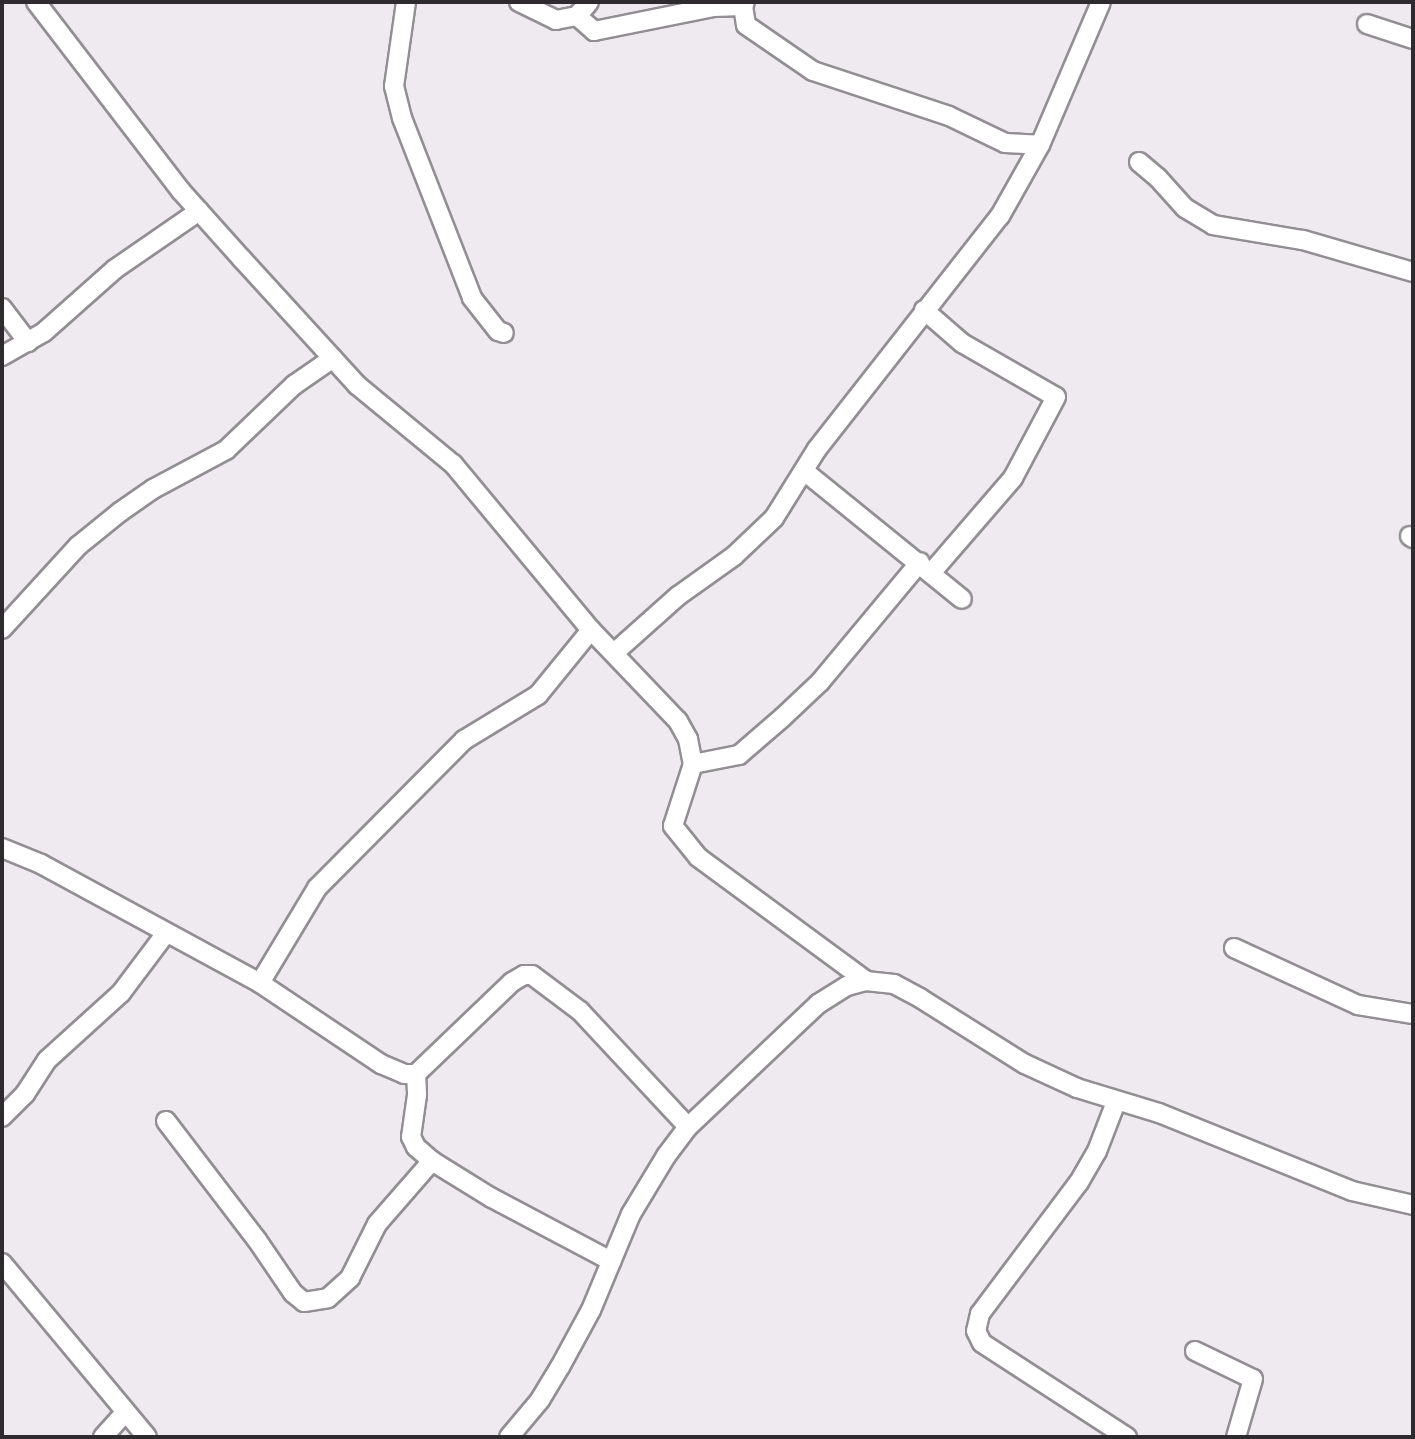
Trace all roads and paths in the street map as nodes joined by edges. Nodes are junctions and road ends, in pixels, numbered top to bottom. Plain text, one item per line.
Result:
1 (36, 2) edge
2 (406, 2) edge
3 (519, 2) edge
4 (1101, 2) edge
5 (744, 4) edge
6 (583, 9) edge
7 (1367, 24) dead end
8 (1413, 39) edge
9 (1040, 145) junction
10 (1139, 162) dead end
11 (199, 211) junction
12 (1413, 272) edge
13 (2, 308) edge
14 (924, 310) junction
15 (504, 333) dead end
16 (28, 342) junction
17 (2, 356) edge
18 (333, 358) junction
19 (804, 471) junction
20 (926, 567) junction
21 (962, 599) dead end
22 (3, 627) edge
23 (591, 630) junction
24 (614, 653) junction
25 (693, 764) junction
26 (2, 848) edge
27 (166, 933) junction
28 (1234, 948) dead end
29 (866, 981) junction
30 (260, 983) junction
31 (1413, 1014) edge
32 (416, 1074) junction
33 (1116, 1102) junction
34 (2, 1117) edge
35 (166, 1121) dead end
36 (688, 1127) junction
37 (432, 1161) junction
38 (1413, 1205) edge
39 (611, 1261) junction
40 (6, 1272) edge
41 (1195, 1351) dead end
42 (124, 1414) junction
43 (103, 1437) edge
44 (147, 1437) edge
45 (509, 1437) edge
46 (1127, 1437) edge
47 (1236, 1437) edge

1 - 11 street
2 - 15 street
3 - 6 street
4 - 9 street
5 - 6 street
5 - 9 street
7 - 8 street
9 - 14 street
10 - 12 street
11 - 16 street
11 - 18 street
13 - 16 street
14 - 19 street
14 - 20 street
16 - 17 street
18 - 22 street
18 - 23 street
19 - 20 street
19 - 24 street
20 - 21 street
20 - 25 street
23 - 24 street
23 - 30 street
24 - 25 street
25 - 29 street
26 - 27 street
27 - 30 street
27 - 34 street
28 - 31 street
29 - 33 street
29 - 36 street
30 - 32 street
32 - 36 street
32 - 37 street
33 - 38 street
33 - 46 street
35 - 37 street
36 - 39 street
37 - 39 street
39 - 45 street
40 - 42 street
41 - 47 street
42 - 43 street
42 - 44 street

